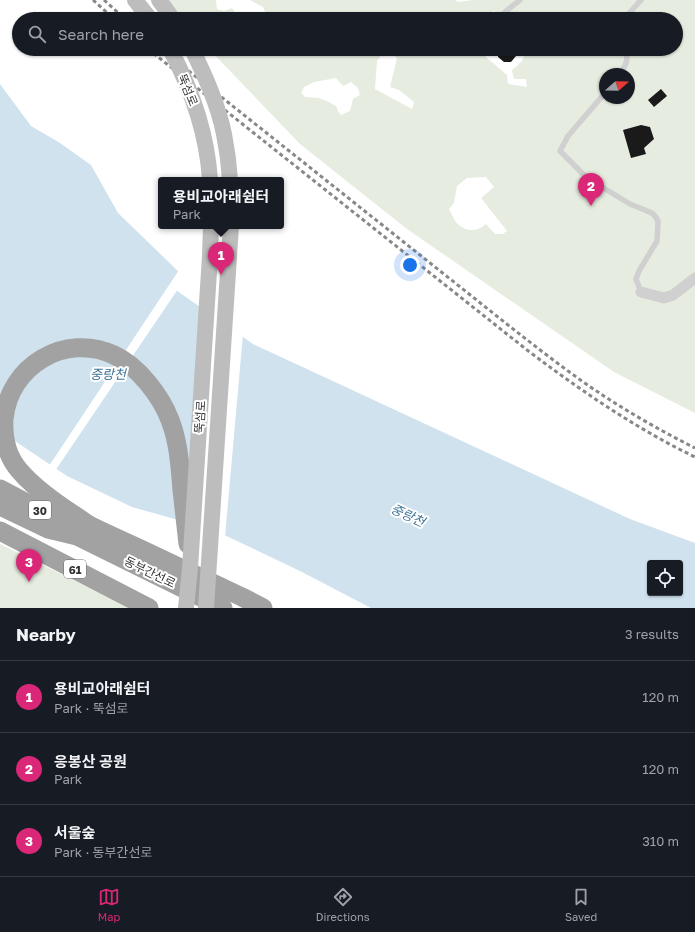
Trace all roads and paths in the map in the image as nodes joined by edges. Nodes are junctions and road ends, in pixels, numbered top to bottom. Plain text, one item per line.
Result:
1 (136, 0) edge
2 (159, 0) edge
3 (520, 0) edge
4 (641, 0) edge
5 (145, 12) edge
6 (168, 12) edge
7 (505, 12) dead end
8 (630, 12) edge
9 (173, 56) edge
10 (195, 56) edge
11 (627, 56) edge
12 (624, 68) edge
13 (599, 99) edge
14 (210, 177) edge
15 (230, 177) edge
16 (210, 229) edge
17 (231, 229) edge
18 (695, 278) edge
19 (641, 292) joint
20 (0, 489) edge
21 (0, 506) edge
22 (0, 531) edge
23 (83, 531) junction
24 (190, 568) junction
25 (149, 608) edge
26 (186, 608) edge
27 (206, 608) edge
28 (223, 608) edge
29 (263, 608) edge

1 - 5 main road
2 - 6 main road
3 - 7 lane
4 - 8 lane
9 - 14 main road, 뚝섬로, bridge
10 - 15 main road, 뚝섬로, bridge
11 - 12 lane
13 - 19 lane
16 - 24 main road, 뚝섬로, bridge
17 - 27 main road, 뚝섬로, bridge
18 - 19 street
20 - 23 highway, 30
21 - 23 highway, 61
22 - 25 highway, 61
23 - 24 highway, bridge
23 - 28 highway, 동부간선로 / 61
23 - 29 highway
24 - 26 main road, 뚝섬로, bridge

